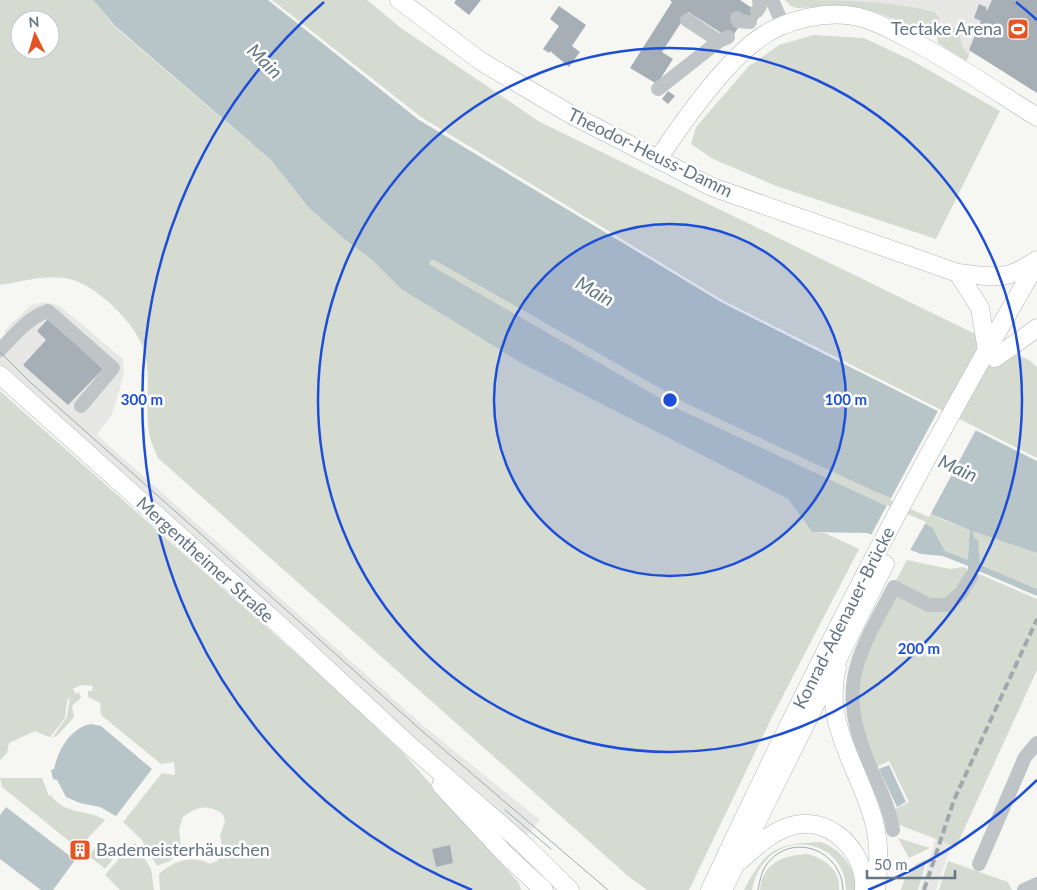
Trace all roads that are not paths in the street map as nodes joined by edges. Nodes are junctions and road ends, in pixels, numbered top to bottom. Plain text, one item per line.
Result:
1 (399, 0) edge
2 (772, 0) edge
3 (418, 6) edge
4 (687, 20) dead end
5 (782, 26) junction
6 (658, 89) dead end
7 (1037, 117) edge
8 (658, 159) junction
9 (1037, 261) edge
10 (958, 273) junction
11 (1037, 285) edge
12 (1037, 328) edge
13 (0, 350) edge
14 (991, 354) junction
15 (0, 375) edge
16 (81, 406) dead end
17 (970, 577) dead end
18 (842, 649) junction
19 (1037, 743) edge
20 (409, 746) junction
21 (893, 830) dead end
22 (979, 864) dead end
23 (735, 866) junction
24 (523, 871) junction
25 (1037, 884) edge
26 (567, 889) edge
27 (530, 890) edge
28 (544, 890) edge
29 (710, 890) edge
30 (723, 890) edge
31 (864, 890) edge
32 (876, 890) edge
33 (1024, 890) edge

1 - 3 main road, Theodor-Heuss-Damm
2 - 5 street
3 - 8 main road, Theodor-Heuss-Damm
4 - 6 street
5 - 7 main road
5 - 8 main road
8 - 10 main road, Theodor-Heuss-Damm
9 - 10 main road, Theodor-Heuss-Damm
9 - 14 main road
10 - 14 main road
11 - 14 main road
12 - 14 main road
13 - 16 street
14 - 18 main road, Konrad-Adenauer-Brücke
14 - 29 main road, Konrad-Adenauer-Brücke
15 - 20 main road, Mergentheimer Straße
17 - 21 street
18 - 23 main road
18 - 32 main road
19 - 22 street
20 - 24 main road, Mergentheimer Straße
20 - 26 main road, Mergentheimer Straße
23 - 30 main road
23 - 31 main road
24 - 27 main road
24 - 28 main road, Mergentheimer Straße
25 - 33 street

